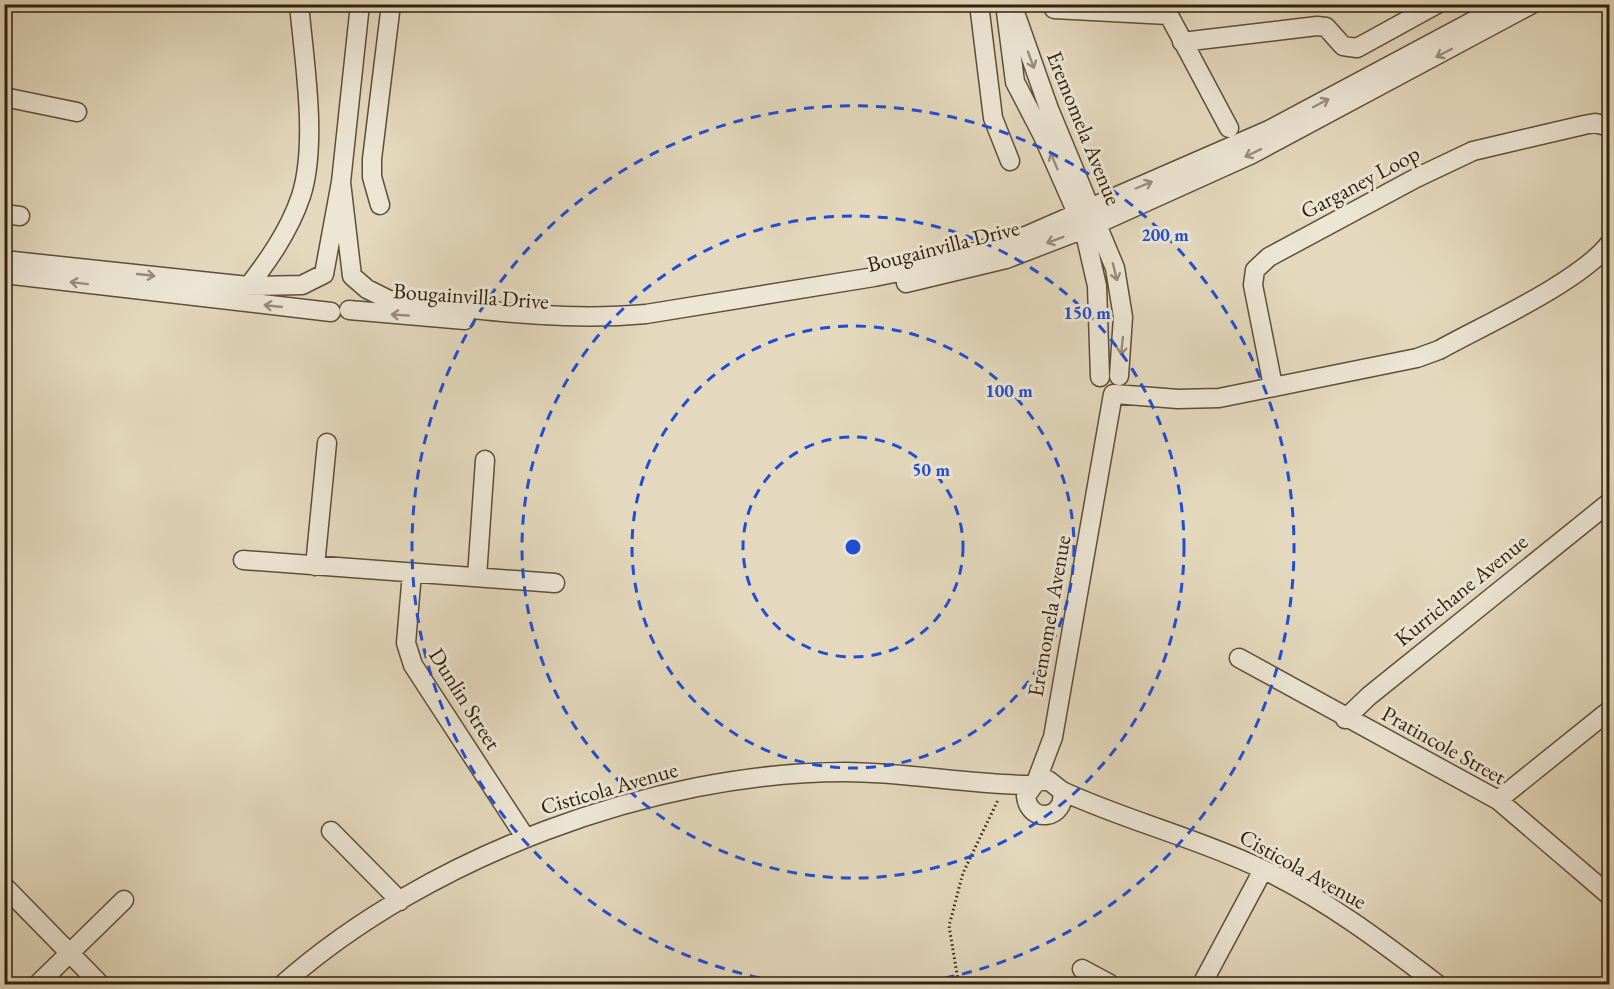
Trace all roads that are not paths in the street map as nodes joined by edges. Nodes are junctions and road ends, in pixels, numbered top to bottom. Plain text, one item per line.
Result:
1 (299, 4) edge
2 (360, 4) edge
3 (392, 4) edge
4 (979, 4) edge
5 (1005, 4) edge
6 (1012, 4) edge
7 (1437, 4) edge
8 (1505, 4) edge
9 (1532, 4) edge
10 (1054, 9) dead end
11 (1166, 10) edge
12 (1182, 42) junction
13 (4, 97) edge
14 (77, 112) dead end
15 (1610, 127) edge
16 (1229, 128) dead end
17 (345, 143) junction
18 (374, 147) junction
19 (1010, 161) dead end
20 (341, 182) junction
21 (380, 205) dead end
22 (1087, 219) junction
23 (1610, 243) edge
24 (4, 261) edge
25 (4, 274) edge
26 (324, 274) junction
27 (352, 276) junction
28 (248, 286) junction
29 (1120, 297) junction
30 (1098, 299) junction
31 (236, 302) junction
32 (340, 311) junction
33 (683, 314) junction
34 (1111, 385) junction
35 (1273, 386) junction
36 (327, 443) dead end
37 (485, 460) dead end
38 (1610, 502) edge
39 (243, 560) dead end
40 (315, 566) junction
41 (412, 573) junction
42 (477, 577) junction
43 (555, 583) dead end
44 (1239, 658) dead end
45 (1610, 710) edge
46 (1346, 719) junction
47 (1053, 737) junction
48 (1060, 789) junction
49 (1031, 790) junction
50 (1498, 800) junction
51 (1099, 808) junction
52 (1059, 810) junction
53 (331, 831) dead end
54 (525, 837) junction
55 (1263, 870) junction
56 (4, 886) edge
57 (1610, 896) edge
58 (124, 900) dead end
59 (400, 901) junction
60 (70, 955) junction
61 (1082, 969) dead end
62 (38, 984) edge
63 (100, 984) edge
64 (283, 984) edge
65 (1110, 984) edge
66 (1203, 984) edge
67 (1437, 984) edge

1 - 28 street
2 - 17 street
3 - 18 street
4 - 19 street
22 -> 5 street, Eremomela Avenue
6 -> 22 street, Eremomela Avenue
7 - 12 street
22 -> 8 street, Bougainvilla Drive
9 -> 22 street, Bougainvilla Drive
10 - 11 street
11 - 12 street
12 - 16 street
13 - 14 street
15 - 35 street, Garganey Loop
17 - 18 street
17 - 20 street
18 - 21 street
20 - 26 street
20 - 27 street
22 -> 29 street, Eremomela Avenue
22 - 30 street, Eremomela Avenue
22 - 33 street, Bougainvilla Drive
23 - 35 street
24 -> 28 street
31 -> 25 street, Bougainvilla Drive
26 - 27 street
26 - 28 street
26 - 32 street
27 - 32 street
27 - 33 street, Bougainvilla Drive
28 - 31 street
29 - 30 street
29 -> 34 street, Eremomela Avenue
30 - 34 street, Eremomela Avenue
32 -> 31 street, Bougainvilla Drive
33 -> 32 street, Bougainvilla Drive
34 - 35 street
34 - 47 street, Eremomela Avenue
36 - 40 street
37 - 42 street
38 - 46 street, Kurrichane Avenue
39 - 40 street
40 - 41 street
41 - 42 street
41 - 54 street, Dunlin Street
42 - 43 street
44 - 46 street, Pratincole Street
45 - 50 street
46 - 50 street, Pratincole Street
47 - 48 street, Eremomela Avenue
47 - 49 street, Eremomela Avenue
48 - 49 street
48 - 51 street, Cisticola Avenue
48 - 52 street
49 - 52 street
49 - 54 street, Cisticola Avenue
50 - 57 street, Pratincole Street
51 - 52 street, Cisticola Avenue
51 - 55 street, Cisticola Avenue
53 - 59 street
54 - 59 street, Cisticola Avenue
55 - 66 street
55 - 67 street, Cisticola Avenue
56 - 60 street
58 - 60 street
59 - 64 street, Cisticola Avenue
60 - 62 street
60 - 63 street
61 - 65 street

